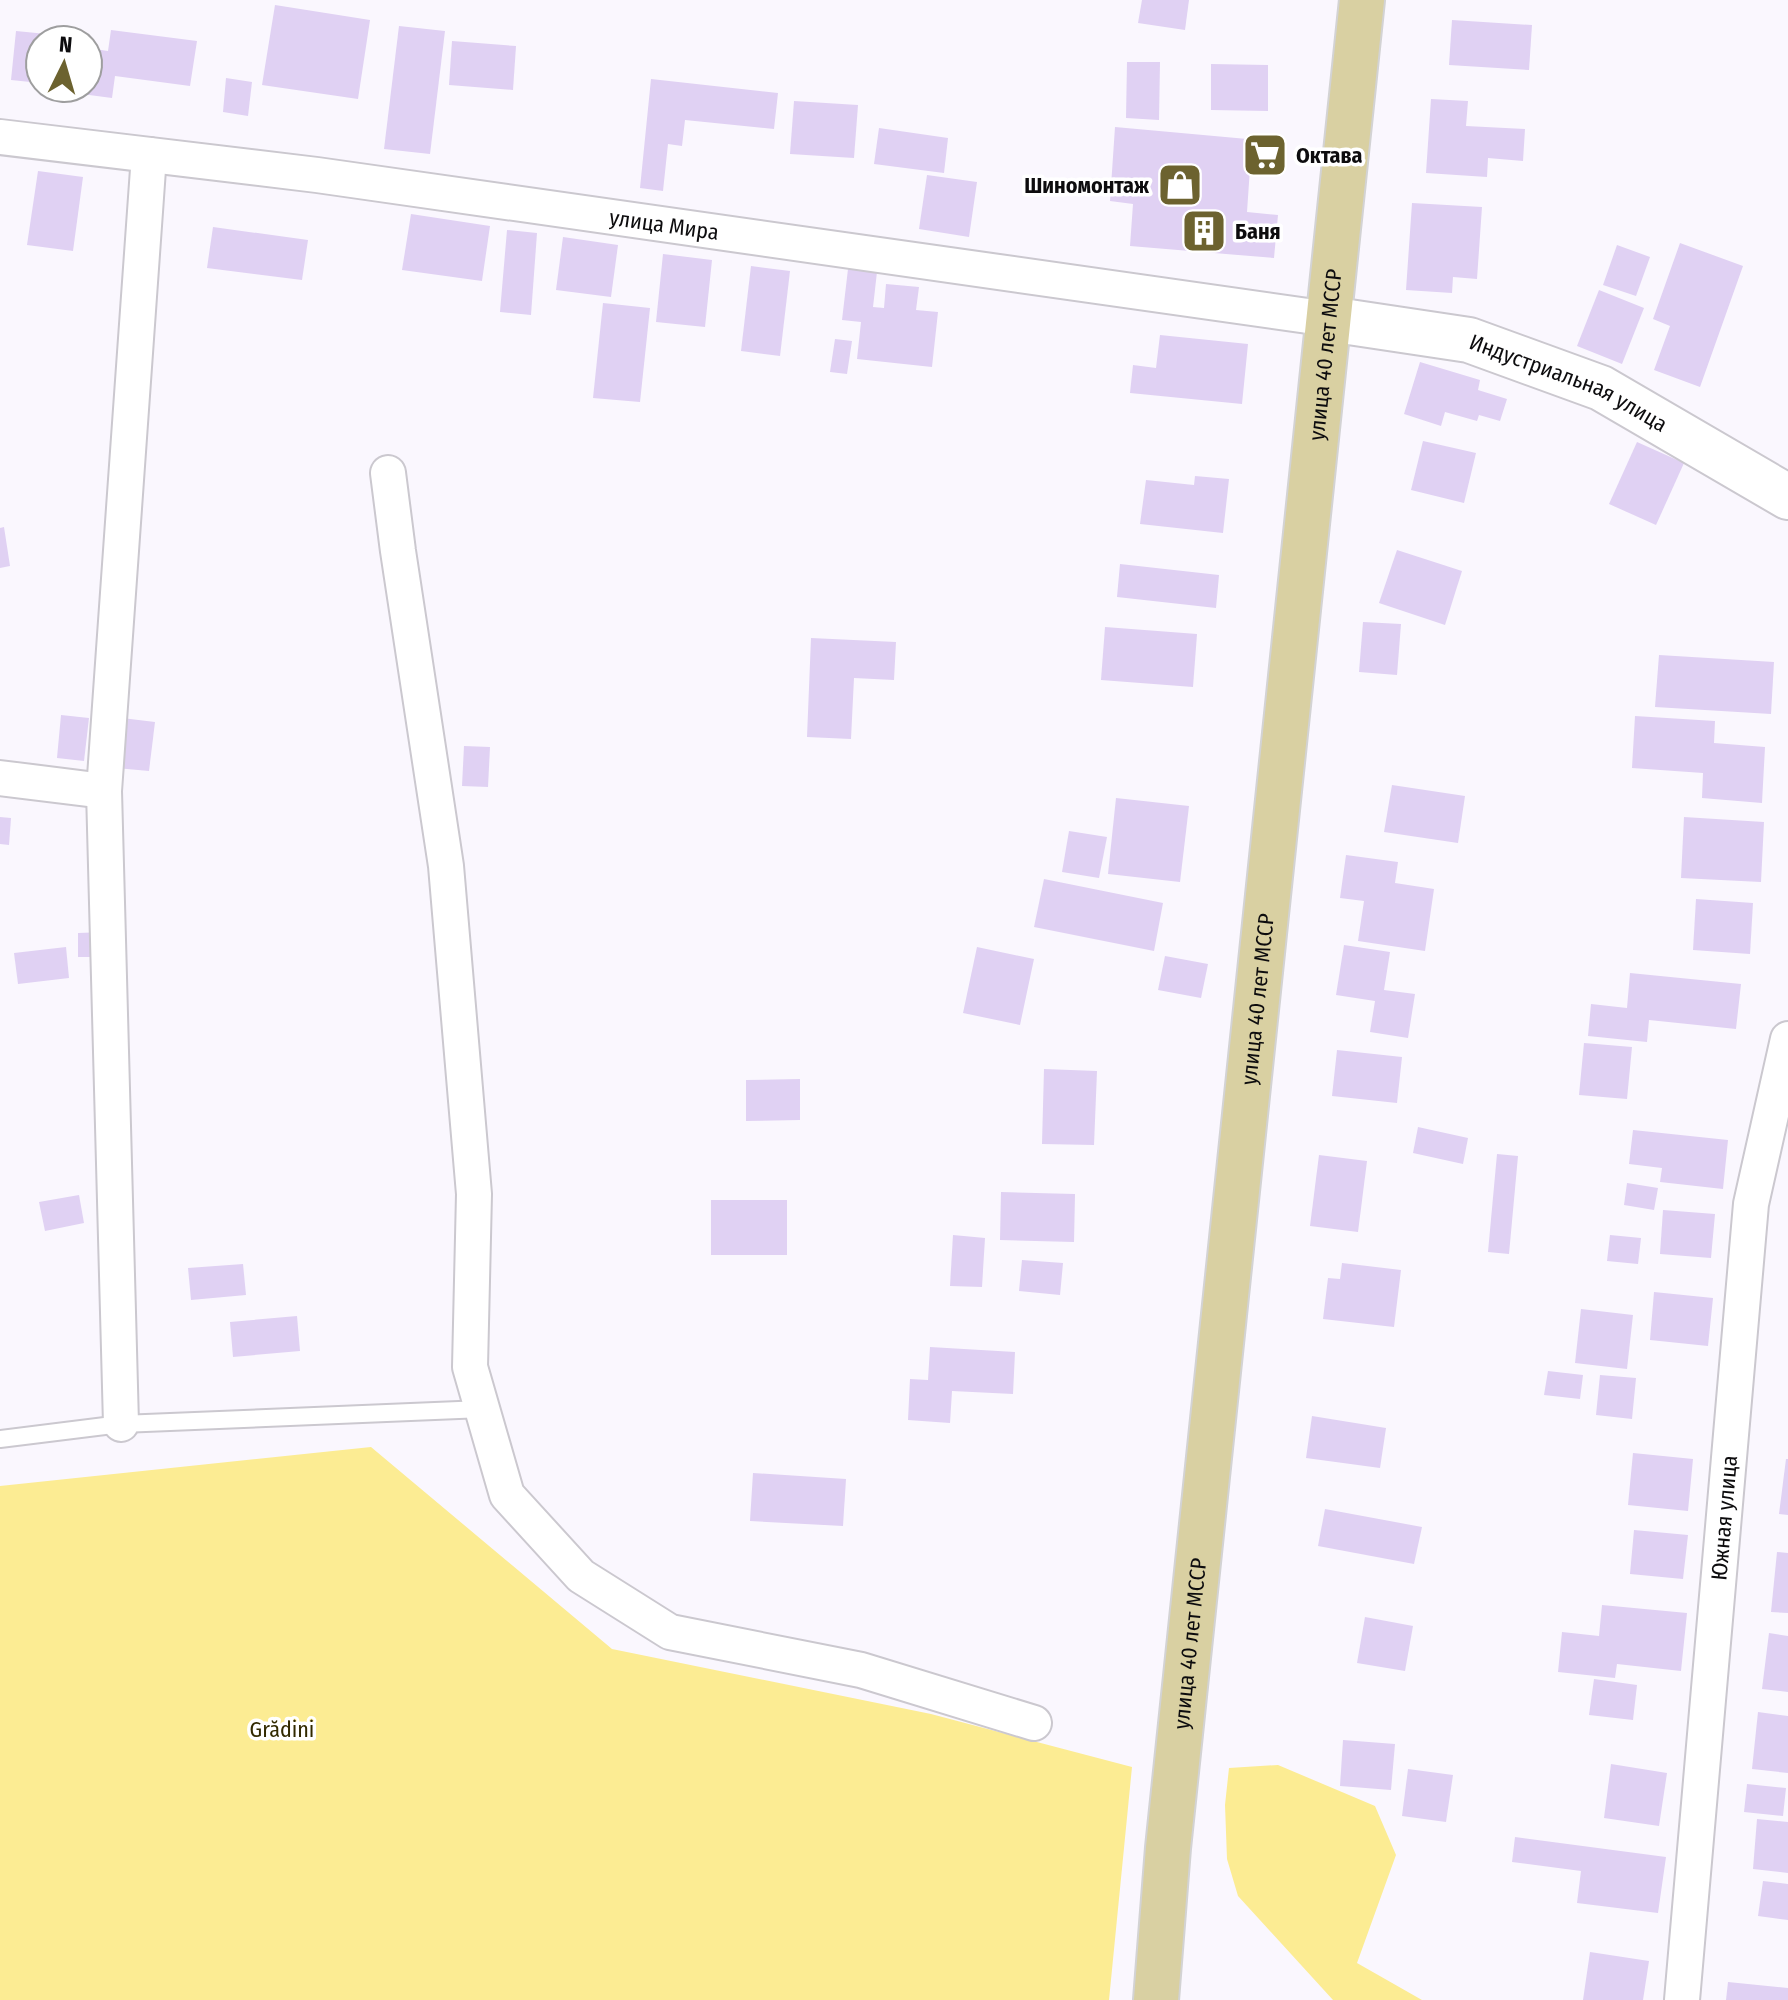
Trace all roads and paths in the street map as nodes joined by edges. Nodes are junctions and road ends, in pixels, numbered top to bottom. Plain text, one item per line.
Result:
1 (1362, 0) edge
2 (0, 137) edge
3 (149, 155) junction
4 (1329, 319) junction
5 (388, 473) dead end
6 (1788, 497) edge
7 (0, 778) edge
8 (104, 791) junction
9 (1788, 1039) edge
10 (483, 1409) junction
11 (121, 1424) junction
12 (0, 1439) edge
13 (1034, 1723) dead end
14 (1156, 2000) edge
15 (1682, 2000) edge

1 - 4 main road, улица 40 лет МССР
2 - 3 street, улица Мира
3 - 4 street, улица Мира
3 - 8 street
4 - 6 street, Индустриальная улица
4 - 14 main road, улица 40 лет МССР
5 - 10 street
7 - 8 street
8 - 11 street
9 - 15 street, Южная улица
10 - 11 lane
10 - 13 street
11 - 12 lane

